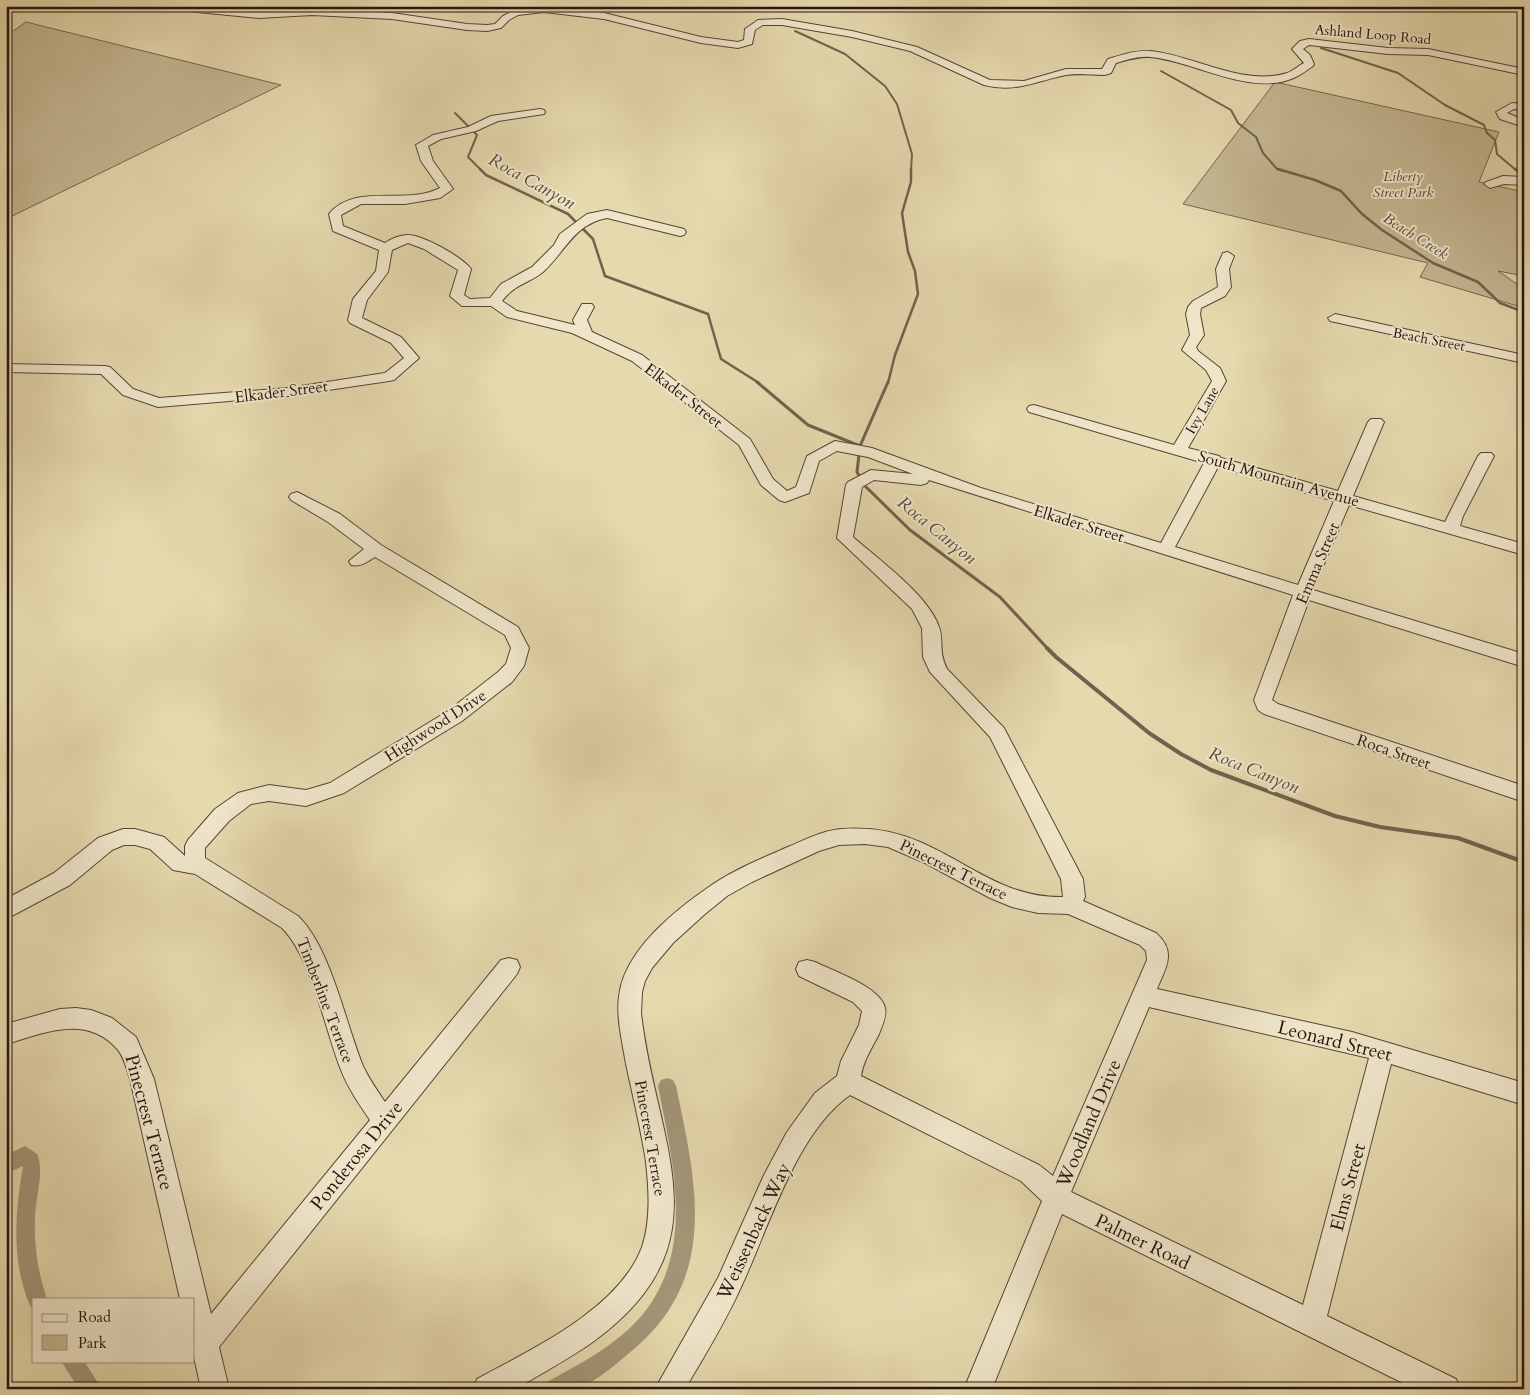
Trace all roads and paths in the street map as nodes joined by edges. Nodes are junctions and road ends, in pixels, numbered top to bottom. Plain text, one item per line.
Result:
1 (167, 6) edge
2 (1524, 72) edge
3 (1524, 107) edge
4 (540, 112) dead end
5 (1524, 124) edge
6 (1524, 181) edge
7 (1490, 184) dead end
8 (680, 232) dead end
9 (386, 248) junction
10 (1228, 256) dead end
11 (494, 302) junction
12 (587, 307) dead end
13 (1335, 318) dead end
14 (586, 335) junction
15 (1524, 359) edge
16 (6, 368) edge
17 (1034, 408) dead end
18 (1376, 422) dead end
19 (1179, 450) junction
20 (1486, 456) dead end
21 (1214, 459) junction
22 (951, 483) junction
23 (297, 497) dead end
24 (1345, 497) junction
25 (1451, 529) junction
26 (375, 549) junction
27 (1165, 550) junction
28 (1524, 550) edge
29 (357, 561) dead end
30 (1303, 593) junction
31 (1524, 661) edge
32 (1265, 706) joint
33 (1524, 794) edge
34 (199, 866) junction
35 (1070, 905) junction
36 (6, 910) edge
37 (509, 967) dead end
38 (807, 969) dead end
39 (1143, 996) junction
40 (6, 1034) edge
41 (1383, 1051) junction
42 (848, 1082) junction
43 (1524, 1094) edge
44 (384, 1120) junction
45 (1056, 1198) junction
46 (194, 1298) edge
47 (195, 1304) edge
48 (1311, 1324) junction
49 (204, 1344) junction
50 (1416, 1382) edge
51 (215, 1389) edge
52 (487, 1389) edge
53 (669, 1389) edge
54 (978, 1389) edge
55 (1446, 1389) edge

1 - 2 street, Ashland Loop Road
3 - 5 street
4 - 9 street
6 - 7 street
8 - 11 street
9 - 11 street
9 - 16 street, Elkader Street
10 - 19 street, Ivy Lane
11 - 14 street, Elkader Street
12 - 14 street
13 - 15 street, Beach Street
14 - 22 street, Elkader Street
17 - 19 street, South Mountain Avenue
18 - 24 street, Emma Street
19 - 21 street, South Mountain Avenue
20 - 25 street
21 - 24 street, South Mountain Avenue
21 - 27 street
22 - 27 street, Elkader Street
22 - 35 street
23 - 26 street, Highwood Drive
24 - 25 street, South Mountain Avenue
24 - 30 street, Emma Street
25 - 28 street, South Mountain Avenue
26 - 29 street
26 - 34 street, Highwood Drive
27 - 30 street, Elkader Street
30 - 31 street, Elkader Street
30 - 32 street, Emma Street
32 - 33 street, Roca Street
34 - 36 street, Timberline Terrace
34 - 44 street, Timberline Terrace
35 - 39 street, Woodland Drive
35 - 52 street, Pinecrest Terrace
37 - 44 street, Ponderosa Drive
38 - 42 street
39 - 41 street, Leonard Street
39 - 45 street, Woodland Drive
40 - 46 street, Pinecrest Terrace
41 - 43 street, Leonard Street
41 - 48 street, Elms Street
42 - 45 street, Palmer Road
42 - 53 street, Weissenback Way
44 - 49 street, Ponderosa Drive
45 - 48 street, Palmer Road
45 - 54 street, Woodland Drive
47 - 49 street, Pinecrest Terrace
48 - 50 street, Palmer Road
49 - 51 street, Pinecrest Terrace
50 - 55 street, Palmer Road

